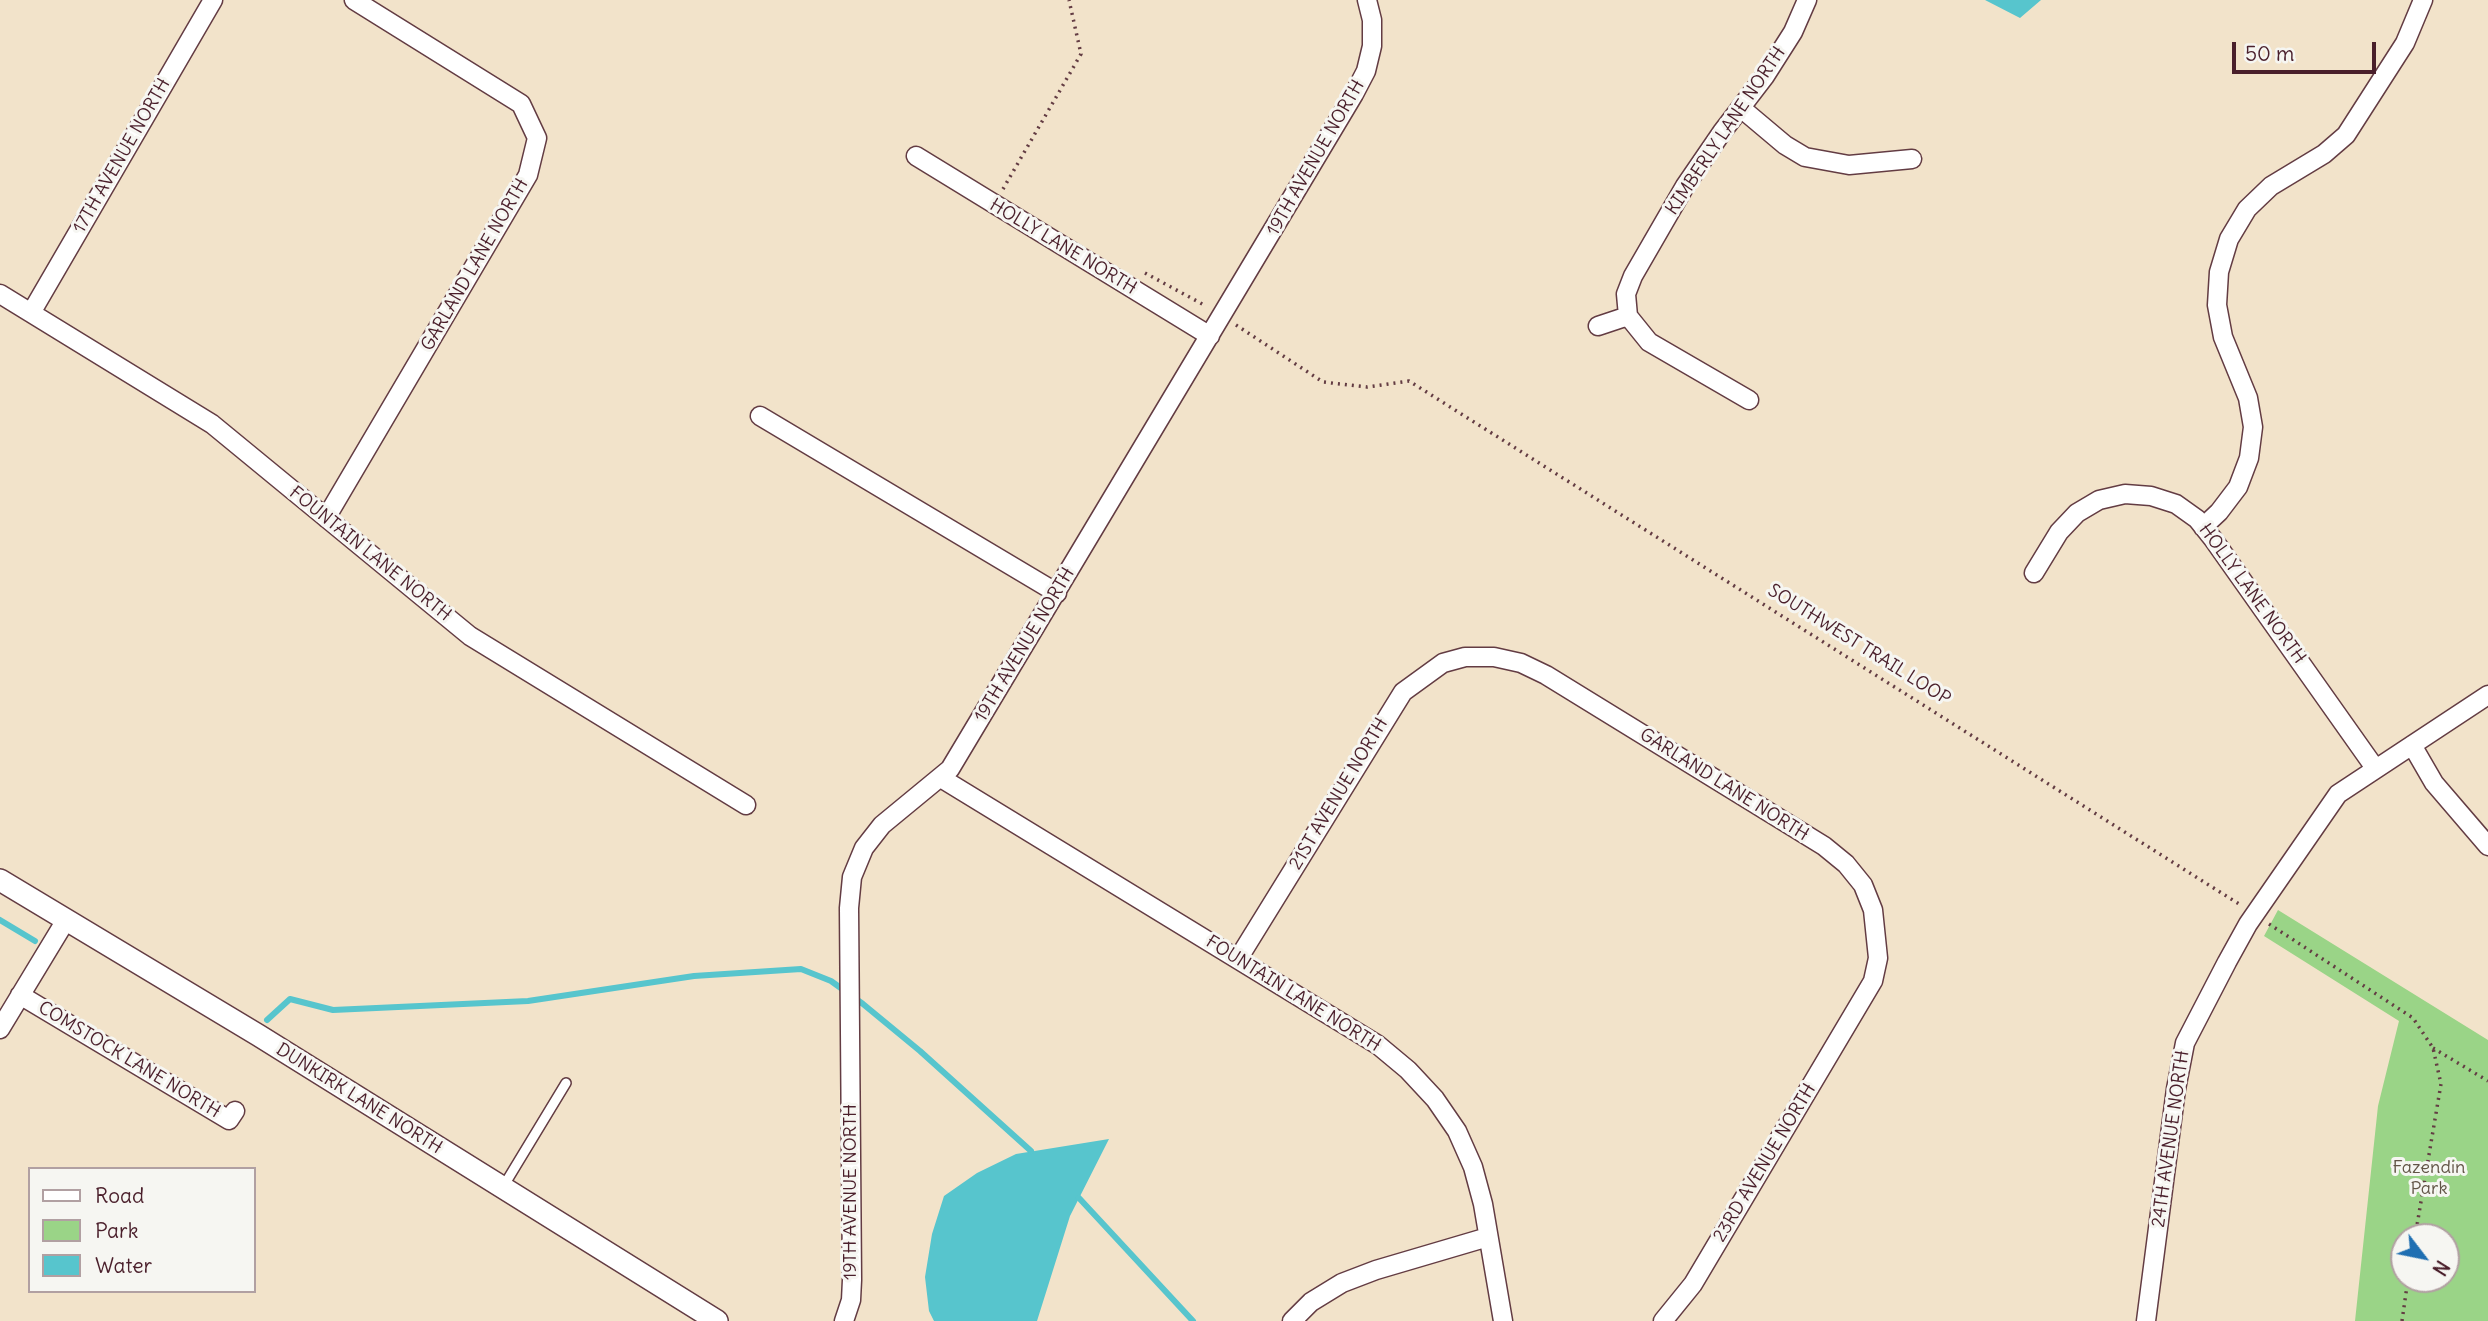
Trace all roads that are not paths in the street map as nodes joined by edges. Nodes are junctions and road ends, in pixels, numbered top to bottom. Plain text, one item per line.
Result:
1 (213, 0) edge
2 (354, 0) edge
3 (1367, 0) edge
4 (1807, 0) edge
5 (2423, 0) edge
6 (1741, 107) junction
7 (916, 156) dead end
8 (1912, 159) dead end
9 (0, 294) edge
10 (31, 313) junction
11 (1628, 316) junction
12 (1598, 326) dead end
13 (1210, 336) junction
14 (1749, 400) dead end
15 (760, 416) dead end
16 (326, 518) junction
17 (2203, 527) junction
18 (2034, 573) dead end
19 (1057, 593) junction
20 (1465, 657) joint
21 (2488, 695) edge
22 (2412, 745) junction
23 (2375, 768) junction
24 (942, 778) junction
25 (746, 805) dead end
26 (2488, 846) edge
27 (0, 880) edge
28 (66, 920) junction
29 (1238, 959) junction
30 (20, 995) junction
31 (1863, 1001) joint
32 (1, 1026) edge
33 (566, 1083) dead end
34 (234, 1111) dead end
35 (502, 1189) junction
36 (1488, 1237) junction
37 (717, 1321) edge
38 (844, 1321) edge
39 (1292, 1321) edge
40 (1503, 1321) edge
41 (1663, 1321) edge
42 (2146, 1321) edge

1 - 10 street, 17TH AVENUE NORTH
2 - 16 street, GARLAND LANE NORTH
3 - 13 street, 19TH AVENUE NORTH
4 - 6 street, KIMBERLY LANE NORTH
5 - 17 street
6 - 8 street
6 - 11 street, KIMBERLY LANE NORTH
7 - 13 street, HOLLY LANE NORTH
9 - 10 street, FOUNTAIN LANE NORTH
10 - 16 street, FOUNTAIN LANE NORTH
11 - 12 street
11 - 14 street
13 - 19 street, 19TH AVENUE NORTH
15 - 19 street
16 - 25 street, FOUNTAIN LANE NORTH
17 - 18 street, HOLLY LANE NORTH
17 - 23 street, HOLLY LANE NORTH
19 - 24 street, 19TH AVENUE NORTH
20 - 29 street, 21ST AVENUE NORTH
20 - 31 street, GARLAND LANE NORTH
21 - 22 street
22 - 23 street, 24TH AVENUE NORTH
22 - 26 street
23 - 42 street, 24TH AVENUE NORTH
24 - 29 street, FOUNTAIN LANE NORTH
24 - 38 street, 19TH AVENUE NORTH
27 - 28 street, DUNKIRK LANE NORTH
28 - 30 street
28 - 35 street, DUNKIRK LANE NORTH
29 - 36 street, FOUNTAIN LANE NORTH
30 - 32 street
30 - 34 street, COMSTOCK LANE NORTH
31 - 41 street, 23RD AVENUE NORTH
33 - 35 lane
35 - 37 street, DUNKIRK LANE NORTH
36 - 39 street
36 - 40 street, FOUNTAIN LANE NORTH

